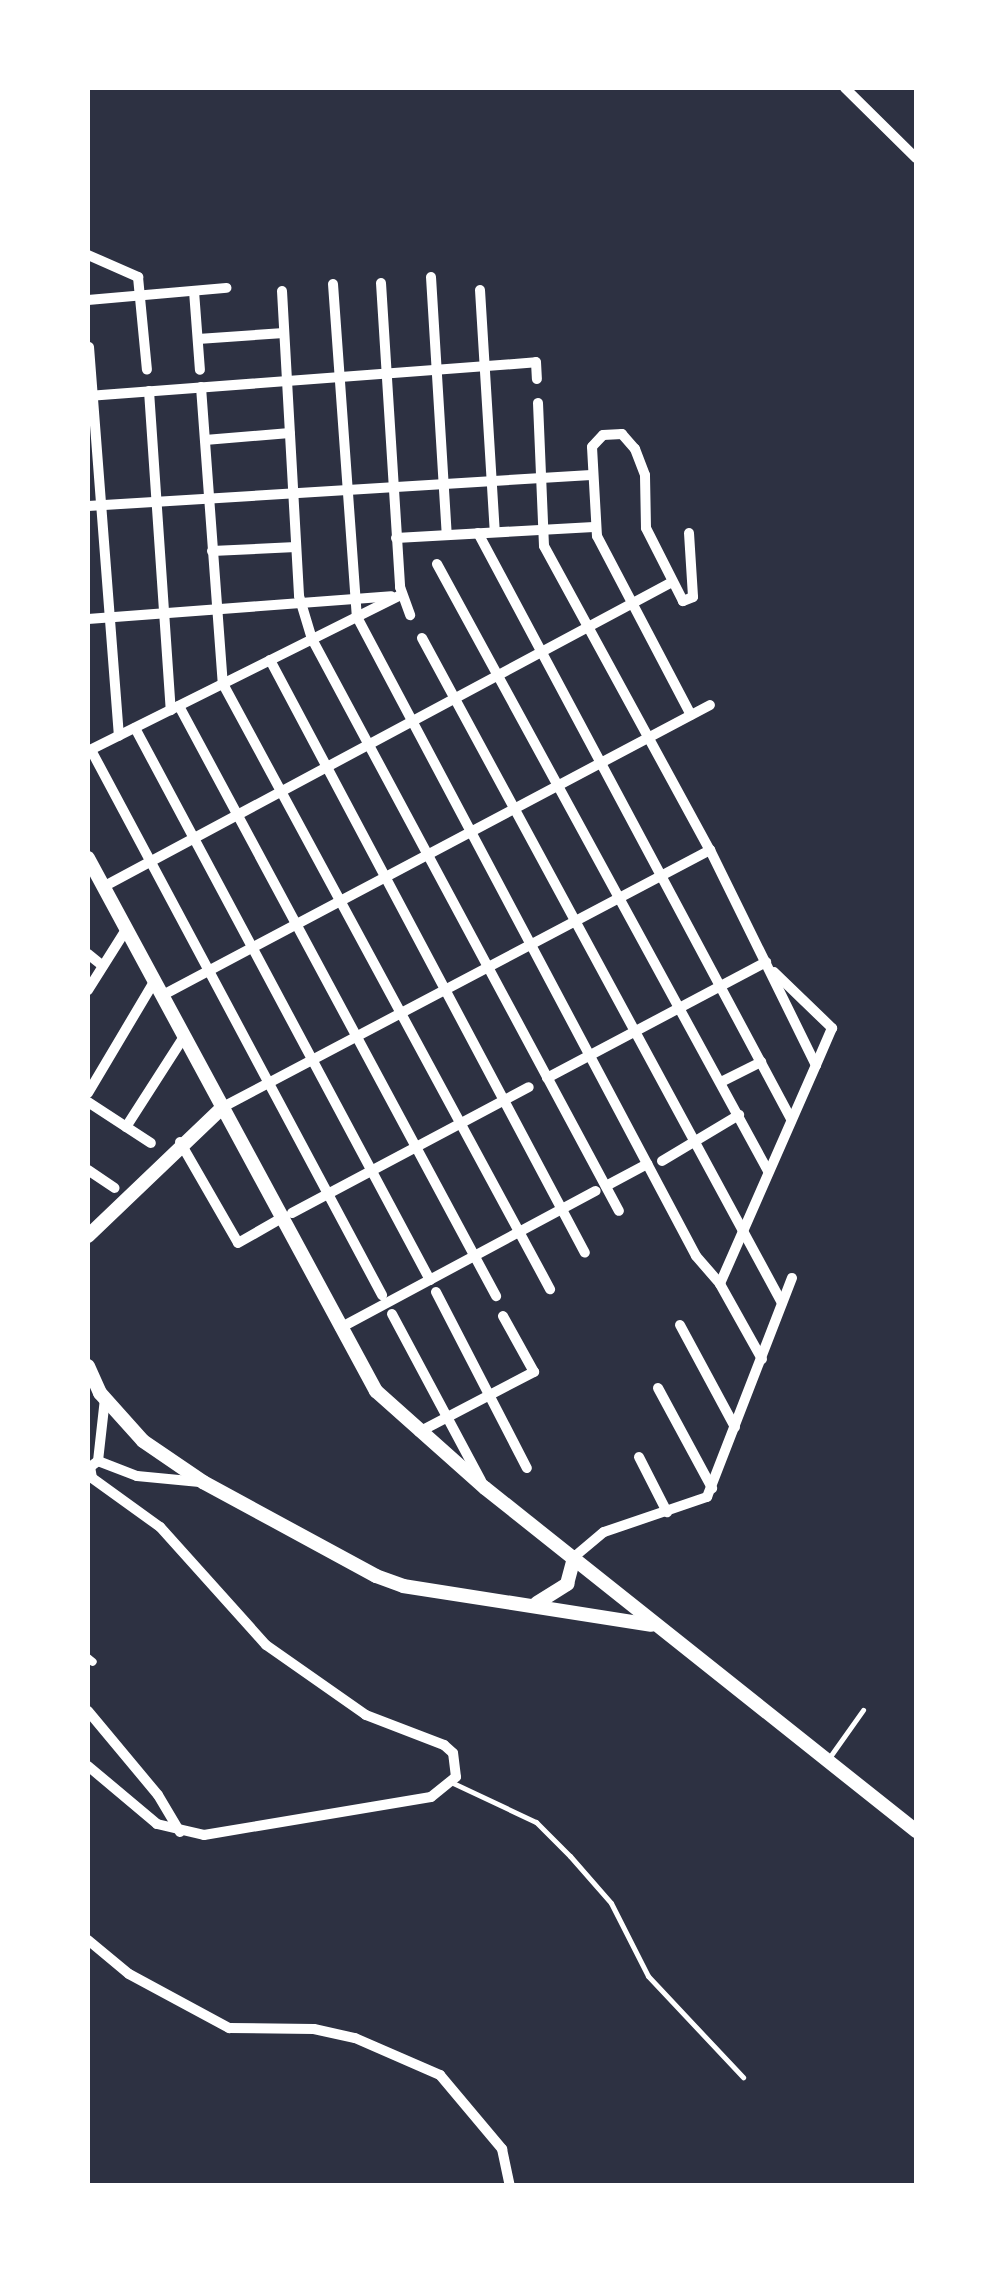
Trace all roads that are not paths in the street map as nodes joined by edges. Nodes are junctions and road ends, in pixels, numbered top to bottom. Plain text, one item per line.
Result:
1 (845, 88) edge
2 (916, 158) edge
3 (88, 255) edge
4 (431, 278) dead end
5 (381, 283) dead end
6 (333, 284) dead end
7 (226, 288) dead end
8 (282, 290) dead end
9 (480, 290) dead end
10 (194, 291) junction
11 (142, 295) junction
12 (88, 300) edge
13 (284, 332) junction
14 (198, 339) junction
15 (89, 347) edge
16 (485, 366) junction
17 (147, 370) dead end
18 (200, 370) dead end
19 (436, 370) junction
20 (387, 373) junction
21 (338, 377) junction
22 (537, 379) dead end
23 (287, 381) junction
24 (201, 387) junction
25 (149, 391) junction
26 (90, 396) edge
27 (538, 403) dead end
28 (290, 434) junction
29 (204, 440) junction
30 (591, 474) junction
31 (542, 478) junction
32 (492, 480) junction
33 (444, 484) junction
34 (392, 487) junction
35 (344, 490) junction
36 (293, 493) junction
37 (209, 498) junction
38 (156, 502) junction
39 (88, 506) edge
40 (101, 506) junction
41 (594, 527) junction
42 (544, 529) junction
43 (495, 532) junction
44 (478, 533) junction
45 (690, 533) dead end
46 (447, 535) junction
47 (396, 538) junction
48 (296, 548) junction
49 (212, 551) junction
50 (437, 564) dead end
51 (672, 582) junction
52 (351, 595) junction
53 (400, 595) junction
54 (298, 602) junction
55 (634, 603) junction
56 (216, 610) junction
57 (162, 614) junction
58 (410, 615) dead end
59 (110, 617) junction
60 (88, 619) edge
61 (358, 620) junction
62 (588, 628) junction
63 (422, 638) dead end
64 (311, 643) junction
65 (545, 652) junction
66 (270, 660) junction
67 (501, 676) junction
68 (223, 684) junction
69 (456, 700) junction
70 (710, 705) dead end
71 (175, 708) junction
72 (691, 715) junction
73 (414, 722) junction
74 (135, 728) junction
75 (119, 736) junction
76 (647, 739) junction
77 (370, 747) junction
78 (89, 751) edge
79 (604, 762) junction
80 (328, 769) junction
81 (560, 785) junction
82 (283, 793) junction
83 (513, 810) junction
84 (238, 816) junction
85 (472, 832) junction
86 (194, 839) junction
87 (710, 850) junction
88 (428, 855) junction
89 (88, 858) edge
90 (150, 863) junction
91 (664, 874) junction
92 (386, 877) junction
93 (103, 887) junction
94 (619, 897) junction
95 (341, 901) junction
96 (573, 920) junction
97 (296, 924) junction
98 (127, 928) junction
99 (531, 944) junction
100 (253, 948) junction
101 (88, 954) edge
102 (768, 965) junction
103 (103, 966) junction
104 (488, 966) junction
105 (210, 971) junction
106 (155, 980) junction
107 (720, 986) junction
108 (88, 990) edge
109 (445, 990) junction
110 (164, 995) junction
111 (676, 1010) junction
112 (400, 1013) junction
113 (634, 1032) junction
114 (185, 1035) junction
115 (356, 1036) junction
116 (590, 1056) junction
117 (312, 1060) junction
118 (760, 1062) junction
119 (816, 1066) junction
120 (548, 1078) junction
121 (721, 1082) junction
122 (268, 1083) junction
123 (528, 1088) dead end
124 (88, 1093) edge
125 (504, 1101) junction
126 (88, 1102) edge
127 (223, 1107) junction
128 (735, 1118) junction
129 (791, 1119) junction
130 (460, 1124) junction
131 (126, 1128) junction
132 (180, 1141) junction
133 (151, 1142) dead end
134 (693, 1143) junction
135 (416, 1148) junction
136 (662, 1161) dead end
137 (647, 1164) junction
138 (88, 1170) edge
139 (371, 1171) junction
140 (768, 1171) junction
141 (115, 1188) dead end
142 (600, 1188) junction
143 (327, 1195) junction
144 (562, 1209) junction
145 (619, 1211) dead end
146 (286, 1216) junction
147 (742, 1230) junction
148 (519, 1232) junction
149 (88, 1236) edge
150 (585, 1253) dead end
151 (474, 1256) junction
152 (792, 1278) dead end
153 (430, 1280) junction
154 (720, 1284) junction
155 (550, 1290) dead end
156 (436, 1292) dead end
157 (382, 1295) dead end
158 (496, 1296) dead end
159 (782, 1303) junction
160 (392, 1314) dead end
161 (503, 1316) dead end
162 (680, 1325) dead end
163 (340, 1328) junction
164 (762, 1359) junction
165 (88, 1366) edge
166 (658, 1388) dead end
167 (491, 1394) junction
168 (104, 1399) junction
169 (447, 1417) junction
170 (735, 1427) junction
171 (419, 1432) junction
172 (639, 1457) dead end
173 (98, 1461) junction
174 (527, 1468) dead end
175 (202, 1482) junction
176 (485, 1488) junction
177 (712, 1488) junction
178 (667, 1512) junction
179 (574, 1557) junction
180 (532, 1604) junction
181 (657, 1627) junction
182 (863, 1710) dead end
183 (88, 1711) edge
184 (827, 1761) junction
185 (88, 1766) edge
186 (452, 1783) junction
187 (916, 1830) edge
188 (180, 1832) junction
189 (88, 1940) edge
190 (743, 2077) dead end
191 (510, 2186) edge

1 - 2 street
3 - 11 street
4 - 19 street
5 - 20 street
6 - 21 street
7 - 10 street
8 - 13 street
9 - 16 street
10 - 11 street
10 - 14 street
11 - 12 street
11 - 17 street
13 - 14 street
13 - 23 street
14 - 18 street
15 - 26 street
16 - 19 street
16 - 22 street
16 - 32 street
19 - 20 street
19 - 33 street
20 - 21 street
20 - 34 street
21 - 23 street
21 - 35 street
23 - 24 street
23 - 28 street
24 - 25 street
24 - 29 street
25 - 26 street
25 - 38 street
26 - 40 street
27 - 31 street
28 - 29 street
28 - 36 street
29 - 37 street
30 - 31 street
30 - 41 street
30 - 51 street
31 - 32 street
31 - 42 street
32 - 33 street
32 - 43 street
33 - 34 street
33 - 46 street
34 - 35 street
34 - 47 street
35 - 36 street
35 - 52 street
36 - 37 street
36 - 48 street
37 - 38 street
37 - 49 street
38 - 40 street
38 - 57 street
39 - 40 street
40 - 59 street
41 - 42 street
41 - 55 street
42 - 43 street
42 - 62 street
43 - 44 street
44 - 46 street
44 - 65 street
45 - 51 street
46 - 47 street
47 - 53 street
48 - 49 street
48 - 54 street
49 - 56 street
50 - 67 street
51 - 55 street
52 - 53 street
52 - 54 street
52 - 61 street
53 - 58 street
53 - 61 street
54 - 56 street
54 - 64 street
55 - 62 street
55 - 72 street
56 - 57 street
56 - 68 street
57 - 59 street
57 - 71 street
59 - 60 street
59 - 75 street
61 - 64 street
61 - 73 street
62 - 65 street
62 - 76 street
63 - 69 street
64 - 66 street
64 - 77 street
65 - 67 street
65 - 79 street
66 - 68 street
66 - 80 street
67 - 69 street
67 - 81 street
68 - 71 street
68 - 82 street
69 - 73 street
69 - 83 street
70 - 72 street
71 - 74 street
71 - 84 street
72 - 76 street
73 - 77 street
73 - 85 street
74 - 75 street
74 - 86 street
75 - 78 street
76 - 79 street
76 - 87 street
77 - 80 street
77 - 88 street
78 - 90 street
79 - 81 street
79 - 91 street
80 - 82 street
80 - 92 street
81 - 83 street
81 - 94 street
82 - 84 street
82 - 95 street
83 - 85 street
83 - 96 street
84 - 86 street
84 - 97 street
85 - 88 street
85 - 99 street
86 - 90 street
86 - 100 street
87 - 91 street
87 - 102 street
88 - 92 street
88 - 104 street
89 - 93 main road
90 - 93 street
90 - 105 street
91 - 94 street
91 - 107 street
92 - 95 street
92 - 109 street
93 - 98 main road
94 - 96 street
94 - 111 street
95 - 97 street
95 - 112 street
96 - 99 street
96 - 113 street
97 - 100 street
97 - 115 street
98 - 103 street
98 - 106 main road
99 - 104 street
99 - 116 street
100 - 105 street
100 - 117 street
101 - 103 street
102 - 107 street
102 - 119 street
102 - 119 street
103 - 108 street
104 - 109 street
104 - 120 street
105 - 110 street
105 - 122 street
106 - 110 main road
106 - 124 street
107 - 111 street
107 - 118 street
109 - 112 street
109 - 125 street
110 - 114 main road
111 - 113 street
111 - 121 street
112 - 115 street
112 - 130 street
113 - 116 street
113 - 134 street
114 - 127 main road
114 - 131 street
115 - 117 street
115 - 135 street
116 - 120 street
116 - 137 street
117 - 122 street
117 - 139 street
118 - 121 street
118 - 129 street
119 - 129 street
120 - 142 street
121 - 128 street
122 - 127 street
122 - 143 street
123 - 125 street
125 - 130 street
125 - 144 street
126 - 131 street
127 - 132 main road
127 - 146 main road
128 - 134 street
128 - 140 street
129 - 140 street
130 - 135 street
130 - 148 street
131 - 133 street
132 - 146 street
132 - 149 main road
134 - 136 street
134 - 147 street
135 - 139 street
135 - 151 street
137 - 142 street
137 - 154 street
138 - 141 street
139 - 143 street
139 - 153 street
140 - 147 street
142 - 144 street
142 - 145 street
143 - 146 street
143 - 157 street
144 - 148 street
144 - 150 street
146 - 163 main road
147 - 154 street
147 - 159 street
148 - 151 street
148 - 155 street
151 - 153 street
151 - 158 street
152 - 159 street
153 - 163 street
154 - 164 street
156 - 167 street
159 - 164 street
160 - 169 street
161 - 167 street
162 - 170 street
163 - 171 main road
164 - 170 street
165 - 168 main road
166 - 177 street
167 - 169 street
167 - 174 street
168 - 173 street
168 - 175 main road
169 - 171 street
169 - 176 street
170 - 177 street
171 - 176 main road
172 - 178 street
173 - 175 street
173 - 186 street
175 - 180 main road
176 - 179 main road
177 - 178 street
178 - 179 street
179 - 180 main road
179 - 181 main road
180 - 181 main road
181 - 184 main road
182 - 184 lane
183 - 188 street
184 - 187 main road
185 - 188 street
186 - 188 street
186 - 190 lane
189 - 191 street

